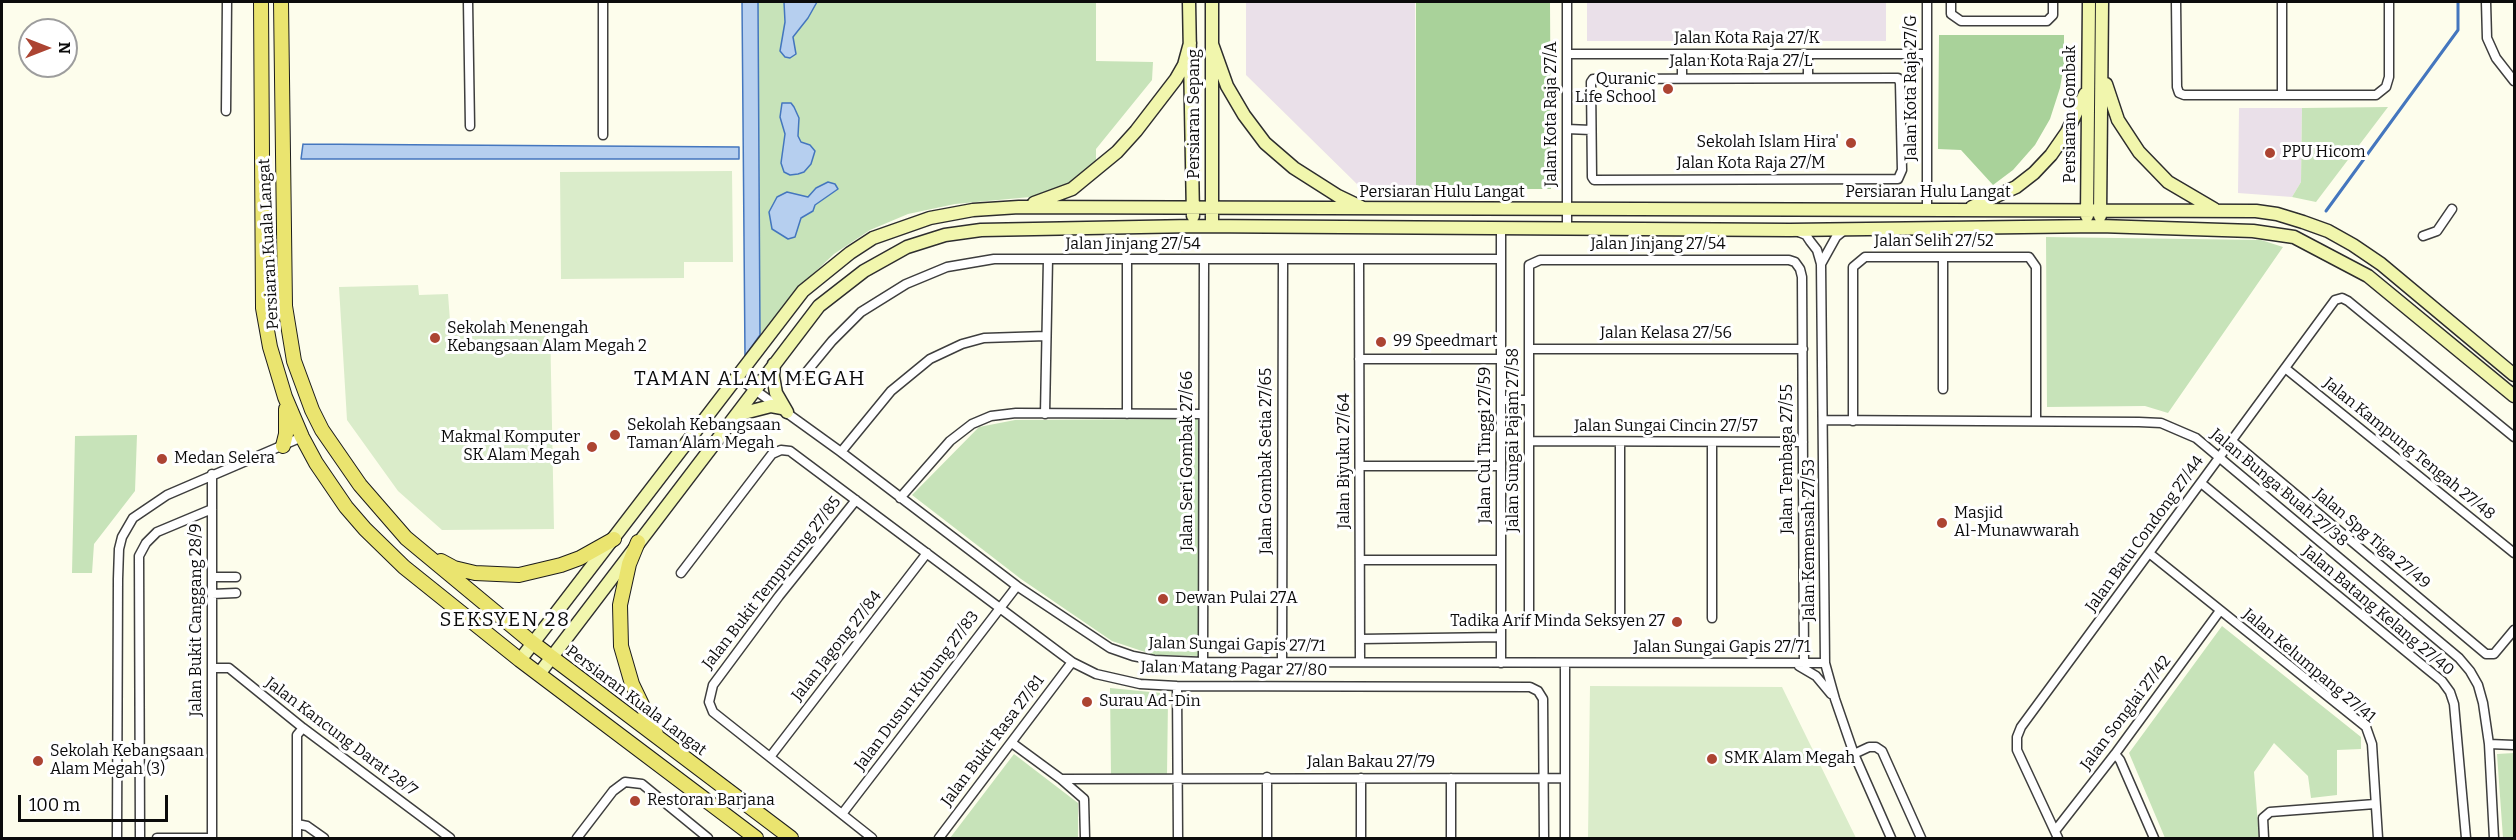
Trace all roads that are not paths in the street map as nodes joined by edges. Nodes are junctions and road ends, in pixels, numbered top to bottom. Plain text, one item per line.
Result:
1 (226, 2) edge
2 (261, 2) edge
3 (281, 2) edge
4 (291, 2) edge
5 (468, 2) edge
6 (603, 2) edge
7 (1189, 2) edge
8 (1212, 2) edge
9 (1567, 2) edge
10 (1927, 2) edge
11 (1951, 2) edge
12 (2053, 2) edge
13 (2089, 2) edge
14 (2102, 2) edge
15 (2176, 2) edge
16 (2282, 2) edge
17 (2389, 2) edge
18 (2486, 2) edge
19 (281, 22) junction
20 (1190, 43) junction
21 (1212, 44) junction
22 (1567, 54) junction
23 (1682, 54) junction
24 (1808, 54) junction
25 (1927, 54) junction
26 (2102, 65) junction
27 (1682, 77) junction
28 (1808, 77) junction
29 (1893, 78) joint
30 (2514, 81) edge
31 (1591, 82) joint
32 (2087, 86) junction
33 (2282, 94) junction
34 (226, 111) dead end
35 (470, 126) dead end
36 (1567, 129) junction
37 (1591, 130) junction
38 (603, 135) dead end
39 (1018, 207) junction
40 (1212, 208) junction
41 (1192, 209) junction
42 (1365, 209) junction
43 (1567, 209) junction
44 (2452, 209) dead end
45 (1927, 210) junction
46 (1966, 210) junction
47 (2093, 210) junction
48 (2217, 210) junction
49 (1193, 226) junction
50 (1212, 226) junction
51 (2094, 226) junction
52 (1501, 227) junction
53 (1567, 227) junction
54 (1846, 229) junction
55 (1790, 230) junction
56 (2423, 236) dead end
57 (1943, 257) junction
58 (1048, 259) junction
59 (1501, 259) junction
60 (1127, 260) junction
61 (1204, 260) junction
62 (1282, 260) junction
63 (1359, 260) junction
64 (1789, 260) joint
65 (1821, 264) junction
66 (1529, 265) joint
67 (1046, 336) junction
68 (1529, 349) junction
69 (1803, 349) junction
70 (1359, 358) junction
71 (1501, 359) junction
72 (774, 363) junction
73 (2285, 368) junction
74 (804, 375) dead end
75 (2514, 375) edge
76 (737, 377) junction
77 (301, 382) junction
78 (754, 388) junction
79 (1943, 389) dead end
80 (2514, 396) edge
81 (285, 397) junction
82 (1501, 400) junction
83 (1529, 400) junction
84 (785, 410) junction
85 (1045, 414) junction
86 (1127, 414) junction
87 (1203, 414) junction
88 (736, 415) junction
89 (1823, 420) junction
90 (1853, 421) junction
91 (2036, 421) junction
92 (302, 437) junction
93 (2514, 437) edge
94 (1529, 441) junction
95 (2232, 441) junction
96 (1620, 442) junction
97 (1712, 442) junction
98 (1803, 442) junction
99 (281, 447) junction
100 (338, 450) junction
101 (841, 452) junction
102 (2218, 459) junction
103 (316, 463) junction
104 (1360, 466) junction
105 (1501, 466) junction
106 (212, 474) junction
107 (2200, 483) junction
108 (900, 498) junction
109 (856, 500) junction
110 (212, 509) junction
111 (614, 539) junction
112 (638, 542) junction
113 (426, 553) junction
114 (927, 553) junction
115 (2514, 553) edge
116 (2149, 554) junction
117 (1360, 560) junction
118 (1501, 560) junction
119 (681, 573) dead end
120 (212, 577) junction
121 (236, 577) dead end
122 (1017, 586) junction
123 (236, 593) dead end
124 (212, 594) junction
125 (999, 607) junction
126 (2219, 612) junction
127 (1620, 614) dead end
128 (1529, 615) dead end
129 (1712, 618) dead end
130 (2514, 630) edge
131 (1501, 637) junction
132 (1360, 639) junction
133 (533, 644) junction
134 (552, 657) junction
135 (520, 660) junction
136 (1072, 662) junction
137 (1203, 662) junction
138 (1282, 662) junction
139 (1360, 662) junction
140 (1501, 663) junction
141 (1565, 663) junction
142 (1791, 663) junction
143 (1804, 663) junction
144 (1826, 663) junction
145 (212, 668) junction
146 (539, 674) junction
147 (1177, 686) junction
148 (1835, 699) junction
149 (303, 728) junction
150 (659, 739) junction
151 (1012, 743) junction
152 (2489, 744) junction
153 (2514, 745) edge
154 (1854, 754) junction
155 (2115, 754) junction
156 (770, 757) junction
157 (1179, 777) junction
158 (1267, 777) junction
159 (1361, 778) junction
160 (1451, 778) junction
161 (1544, 778) junction
162 (1564, 778) junction
163 (1061, 779) junction
164 (2375, 804) junction
165 (842, 814) junction
166 (297, 824) junction
167 (2056, 835) edge
168 (117, 838) edge
169 (140, 838) edge
170 (158, 838) edge
171 (212, 838) edge
172 (297, 838) edge
173 (324, 838) edge
174 (450, 838) edge
175 (577, 838) edge
176 (707, 838) edge
177 (756, 838) edge
178 (791, 838) edge
179 (872, 838) edge
180 (939, 838) edge
181 (1085, 838) edge
182 (1178, 838) edge
183 (1267, 838) edge
184 (1361, 838) edge
185 (1451, 838) edge
186 (1544, 838) edge
187 (1565, 838) edge
188 (1891, 838) edge
189 (1921, 838) edge
190 (2154, 838) edge
191 (2264, 838) edge
192 (2378, 838) edge
193 (2466, 838) edge
194 (2494, 838) edge

1 - 34 street
2 - 81 main road, Persiaran Kuala Langat
3 - 19 main road, Persiaran Kuala Langat
4 - 19 main road
5 - 35 street
6 - 38 street
7 - 20 main road, Persiaran Sepang
8 - 21 main road, Persiaran Sepang
9 - 22 street, Jalan Kota Raja 27/A
10 - 25 street, Jalan Kota Raja 27/G
11 - 12 street
13 - 32 main road, Persiaran Gombak
14 - 26 main road, Persiaran Gombak
15 - 33 street
16 - 33 street
17 - 33 street
18 - 30 street
19 - 77 main road, Persiaran Kuala Langat
20 - 39 main road
20 - 41 main road, Persiaran Sepang
21 - 40 main road, Persiaran Sepang
21 - 42 main road
22 - 23 street, Jalan Kota Raja 27/K
22 - 36 street, Jalan Kota Raja 27/A
23 - 24 street, Jalan Kota Raja 27/K
23 - 27 street
24 - 25 street, Jalan Kota Raja 27/K
24 - 28 street
25 - 45 street, Jalan Kota Raja 27/G
26 - 47 main road, Persiaran Gombak
26 - 48 main road
27 - 28 street, Jalan Kota Raja 27/L
27 - 31 street, Jalan Kota Raja 27/L
28 - 29 street, Jalan Kota Raja 27/L
29 - 37 street, Jalan Kota Raja 27/M
31 - 37 street, Jalan Kota Raja 27/M
32 - 46 main road
32 - 47 main road, Persiaran Gombak
36 - 37 street
36 - 43 street, Jalan Kota Raja 27/A
39 - 41 main road, Persiaran Hulu Langat
39 - 76 main road, Persiaran Hulu Langat
40 - 41 main road, Persiaran Hulu Langat
40 - 42 main road, Persiaran Hulu Langat
40 - 50 main road, Persiaran Sepang
41 - 49 main road, Persiaran Sepang
42 - 43 main road, Persiaran Hulu Langat
43 - 45 main road, Persiaran Hulu Langat
43 - 53 street, Jalan Kota Raja 27/A
44 - 56 street
45 - 46 main road, Persiaran Hulu Langat
46 - 47 main road, Persiaran Hulu Langat
47 - 48 main road, Persiaran Hulu Langat
47 - 51 main road, Persiaran Gombak
48 - 75 main road, Persiaran Hulu Langat
49 - 50 main road, Persiaran Hulu Langat
49 - 72 main road, Persiaran Hulu Langat
50 - 52 main road, Persiaran Hulu Langat
51 - 54 main road, Persiaran Hulu Langat
51 - 80 main road, Persiaran Hulu Langat
52 - 53 main road, Persiaran Hulu Langat
52 - 59 street, Jalan Cul Tinggi 27/59
53 - 55 main road, Persiaran Hulu Langat
54 - 55 main road, Persiaran Hulu Langat
54 - 65 street
55 - 65 street
57 - 79 street
57 - 90 street, Jalan Selih 27/52
57 - 91 street, Jalan Selih 27/52
58 - 60 street, Jalan Jinjang 27/54
58 - 67 street
58 - 74 street, Jalan Jinjang 27/54
59 - 63 street, Jalan Jinjang 27/54
59 - 71 street, Jalan Cul Tinggi 27/59
60 - 61 street, Jalan Jinjang 27/54
60 - 86 street
61 - 62 street, Jalan Jinjang 27/54
61 - 87 street, Jalan Seri Gombak 27/66
62 - 63 street, Jalan Jinjang 27/54
62 - 138 street, Jalan Gombak Setia 27/65
63 - 70 street, Jalan Biyuku 27/64
64 - 66 street, Jalan Jinjang 27/54
64 - 69 street, Jalan Tembaga 27/55
65 - 89 street, Jalan Kemensah 27/53
66 - 68 street, Jalan Sungai Pajam 27/58
67 - 85 street
67 - 101 street
68 - 69 street, Jalan Kelasa 27/56
68 - 83 street, Jalan Sungai Pajam 27/58
69 - 98 street, Jalan Tembaga 27/55
70 - 71 street
70 - 104 street, Jalan Biyuku 27/64
71 - 82 street, Jalan Cul Tinggi 27/59
72 - 78 main road, Persiaran Hulu Langat
72 - 84 main road
73 - 93 street, Jalan Batu Condong 27/44
73 - 95 street, Jalan Batu Condong 27/44
73 - 115 street, Jalan Kampung Tengah 27/48
76 - 78 street, Jalan Sungai Gapis 27/71
76 - 111 main road, Persiaran Hulu Langat
77 - 92 main road
77 - 100 main road, Persiaran Kuala Langat
78 - 84 street, Jalan Sungai Gapis 27/71
78 - 88 main road, Persiaran Hulu Langat
81 - 92 main road, Persiaran Kuala Langat
81 - 99 main road
82 - 83 street
82 - 105 street, Jalan Cul Tinggi 27/59
83 - 94 street, Jalan Sungai Pajam 27/58
84 - 88 main road
84 - 101 street, Jalan Sungai Gapis 27/71
85 - 86 street
85 - 108 street
86 - 87 street
87 - 137 street, Jalan Seri Gombak 27/66
88 - 112 main road, Persiaran Hulu Langat
89 - 90 street, Jalan Bunga Buah 27/38
89 - 144 street, Jalan Kemensah 27/53
90 - 91 street, Jalan Bunga Buah 27/38
91 - 102 street, Jalan Bunga Buah 27/38
92 - 99 street
92 - 100 main road
92 - 103 main road, Persiaran Kuala Langat
94 - 96 street, Jalan Sungai Cincin 27/57
94 - 128 street, Jalan Sungai Pajam 27/58
95 - 102 street, Jalan Batu Condong 27/44
95 - 130 street, Jalan Spg Tiga 27/49
96 - 97 street, Jalan Sungai Cincin 27/57
96 - 127 street
97 - 98 street, Jalan Sungai Cincin 27/57
97 - 129 street
98 - 143 street, Jalan Tembaga 27/55
99 - 103 main road
99 - 106 street
100 - 113 main road, Persiaran Kuala Langat
101 - 108 street, Jalan Sungai Gapis 27/71
102 - 107 street, Jalan Batu Condong 27/44
102 - 152 street, Jalan Bunga Buah 27/38
103 - 135 main road, Persiaran Kuala Langat
104 - 105 street
104 - 117 street, Jalan Biyuku 27/64
105 - 118 street, Jalan Cul Tinggi 27/59
106 - 110 street, Jalan Bukit Canggang 28/9
106 - 168 street
107 - 116 street, Jalan Batu Condong 27/44
107 - 193 street, Jalan Batang Kelang 27/40
108 - 122 street, Jalan Sungai Gapis 27/71
109 - 114 street, Jalan Matang Pagar 27/80
109 - 119 street, Jalan Matang Pagar 27/80
109 - 156 street, Jalan Bukit Tempurung 27/85
110 - 120 street, Jalan Bukit Canggang 28/9
110 - 169 street
111 - 113 main road
111 - 133 main road, Persiaran Hulu Langat
112 - 134 main road, Persiaran Hulu Langat
112 - 150 main road
113 - 133 main road, Persiaran Kuala Langat
114 - 125 street, Jalan Matang Pagar 27/80
114 - 156 street, Jalan Jagong 27/84
116 - 126 street, Jalan Kelumpang 27/41
116 - 167 street, Jalan Batu Condong 27/44
117 - 118 street
117 - 132 street, Jalan Biyuku 27/64
118 - 131 street, Jalan Cul Tinggi 27/59
120 - 121 street
120 - 124 street, Jalan Bukit Canggang 28/9
122 - 125 street, Jalan Dusun Kubung 27/83
122 - 137 street, Jalan Sungai Gapis 27/71
123 - 124 street
124 - 145 street, Jalan Bukit Canggang 28/9
125 - 136 street, Jalan Matang Pagar 27/80
125 - 165 street, Jalan Dusun Kubung 27/83
126 - 155 street, Jalan Songlai 27/42
126 - 164 street, Jalan Kelumpang 27/41
131 - 132 street
131 - 140 street, Jalan Cul Tinggi 27/59
132 - 139 street, Jalan Biyuku 27/64
133 - 134 main road, Persiaran Kuala Langat
133 - 135 main road, Persiaran Hulu Langat
134 - 146 main road, Persiaran Hulu Langat
134 - 150 main road, Persiaran Kuala Langat
135 - 146 main road, Persiaran Kuala Langat
136 - 147 street, Jalan Matang Pagar 27/80
136 - 151 street, Jalan Bukit Rasa 27/81
137 - 138 street, Jalan Sungai Gapis 27/71
138 - 139 street, Jalan Sungai Gapis 27/71
139 - 140 street, Jalan Sungai Gapis 27/71
140 - 141 street, Jalan Sungai Gapis 27/71
141 - 142 street, Jalan Sungai Gapis 27/71
141 - 162 street
142 - 143 street, Jalan Sungai Gapis 27/71
142 - 148 street
143 - 144 street, Jalan Sungai Gapis 27/71
144 - 148 street, Jalan Kemensah 27/53
145 - 149 street, Jalan Kancung Darat 28/7
145 - 171 street, Jalan Bukit Canggang 28/9
146 - 177 main road, Persiaran Kuala Langat
147 - 157 street
147 - 161 street, Jalan Matang Pagar 27/80
148 - 154 street, Jalan Kemensah 27/53
149 - 166 street
149 - 174 street, Jalan Kancung Darat 28/7
150 - 178 main road, Persiaran Kuala Langat
151 - 163 street
151 - 180 street, Jalan Bukit Rasa 27/81
152 - 153 street
152 - 194 street, Jalan Bunga Buah 27/38
154 - 188 street, Jalan Kemensah 27/53
154 - 189 street
155 - 167 street, Jalan Songlai 27/42
155 - 190 street
156 - 165 street
157 - 158 street, Jalan Bakau 27/79
157 - 163 street, Jalan Bakau 27/79
157 - 182 street
158 - 159 street, Jalan Bakau 27/79
158 - 183 street
159 - 160 street, Jalan Bakau 27/79
159 - 184 street
160 - 161 street, Jalan Bakau 27/79
160 - 185 street
161 - 162 street, Jalan Bakau 27/79
161 - 186 street, Jalan Matang Pagar 27/80
162 - 187 street
163 - 181 street
164 - 191 street
164 - 192 street, Jalan Kelumpang 27/41
165 - 179 street
166 - 172 street
166 - 173 street
170 - 171 street
175 - 176 street

